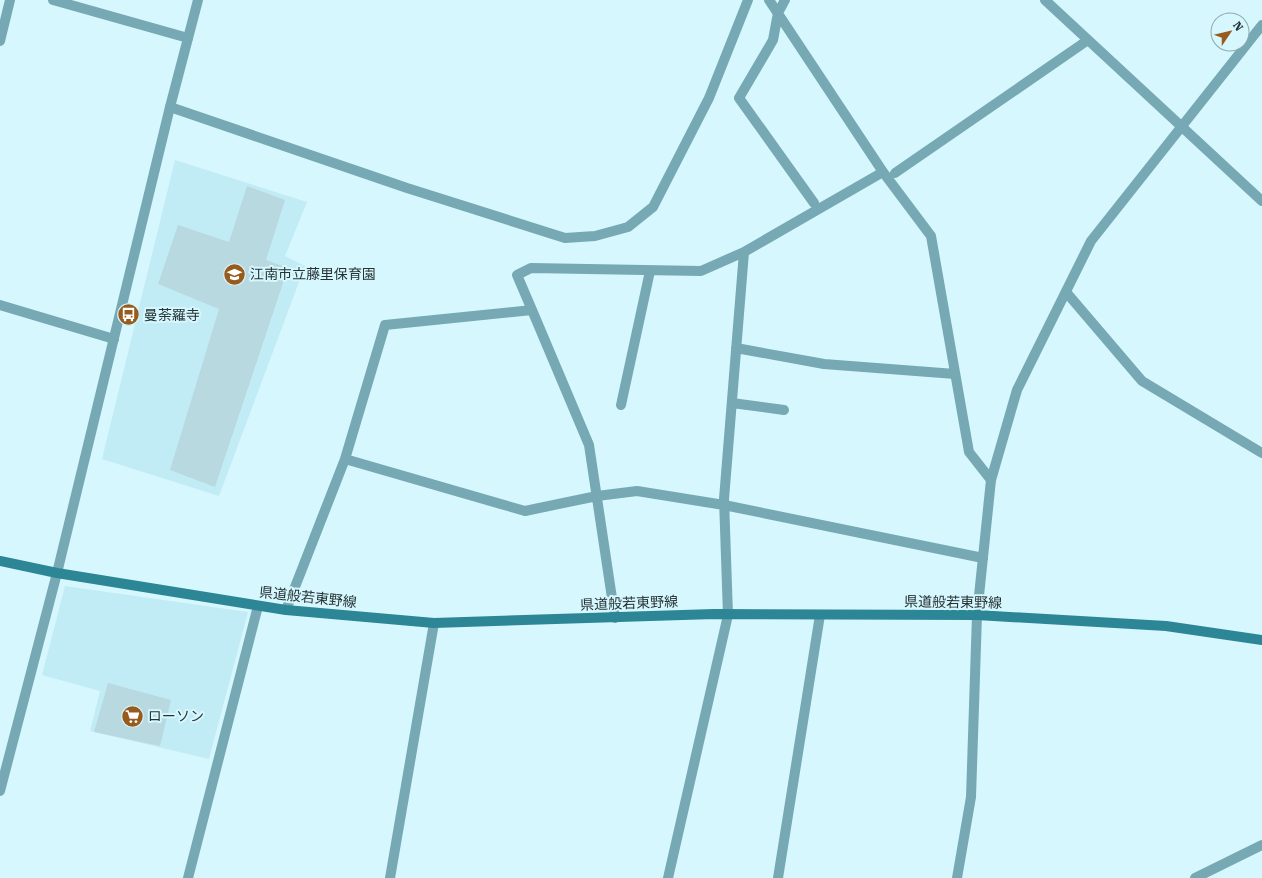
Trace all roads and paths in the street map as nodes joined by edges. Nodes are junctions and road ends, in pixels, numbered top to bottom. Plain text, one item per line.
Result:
1 (10, 0) edge
2 (53, 0) edge
3 (198, 0) edge
4 (748, 0) edge
5 (769, 0) edge
6 (785, 0) edge
7 (1045, 0) edge
8 (778, 13) junction
9 (1262, 25) edge
10 (188, 38) junction
11 (1088, 40) junction
12 (0, 41) edge
13 (170, 108) junction
14 (1181, 128) junction
15 (883, 172) junction
16 (894, 173) dead end
17 (1262, 201) edge
18 (814, 203) dead end
19 (744, 252) junction
20 (650, 271) junction
21 (1066, 292) junction
22 (0, 305) edge
23 (532, 310) junction
24 (114, 339) junction
25 (736, 348) junction
26 (955, 374) junction
27 (732, 403) junction
28 (621, 405) dead end
29 (784, 410) dead end
30 (1262, 453) edge
31 (345, 459) junction
32 (991, 480) junction
33 (597, 496) junction
34 (724, 506) junction
35 (983, 558) junction
36 (0, 561) edge
37 (57, 573) junction
38 (258, 606) junction
39 (286, 610) junction
40 (728, 614) junction
41 (820, 615) junction
42 (977, 615) junction
43 (615, 618) junction
44 (434, 623) junction
45 (1262, 640) edge
46 (0, 791) edge
47 (1258, 846) edge
48 (1262, 856) edge
49 (188, 878) edge
50 (390, 878) edge
51 (668, 878) edge
52 (778, 878) edge
53 (957, 878) edge
54 (1195, 878) edge

1 - 12 street
2 - 10 street
3 - 10 street
4 - 13 street
5 - 8 street
6 - 8 street
7 - 11 street
8 - 15 street
8 - 18 street
9 - 14 street
10 - 13 street
11 - 14 street
11 - 16 street
13 - 24 street
14 - 17 street
14 - 21 street
15 - 19 street
15 - 26 street
19 - 20 street
19 - 25 street
20 - 23 street
20 - 28 street
21 - 30 street
21 - 32 street
22 - 24 street
23 - 31 street
23 - 33 street
24 - 37 street
25 - 26 street
25 - 27 street
26 - 32 street
27 - 29 street
27 - 34 street
31 - 33 street
31 - 39 street
32 - 35 street
33 - 34 street
33 - 43 street
34 - 35 street
34 - 40 street
35 - 42 street
36 - 37 main road, 県道般若東野線
37 - 38 main road, 県道般若東野線
37 - 46 street
38 - 39 main road, 県道般若東野線
38 - 49 street
39 - 44 main road, 県道般若東野線
40 - 41 main road, 県道般若東野線
40 - 43 main road, 県道般若東野線
40 - 51 street
41 - 42 main road, 県道般若東野線
41 - 52 street
42 - 45 main road, 県道般若東野線
42 - 53 street
43 - 44 main road, 県道般若東野線
44 - 50 street
47 - 48 street
47 - 54 street

